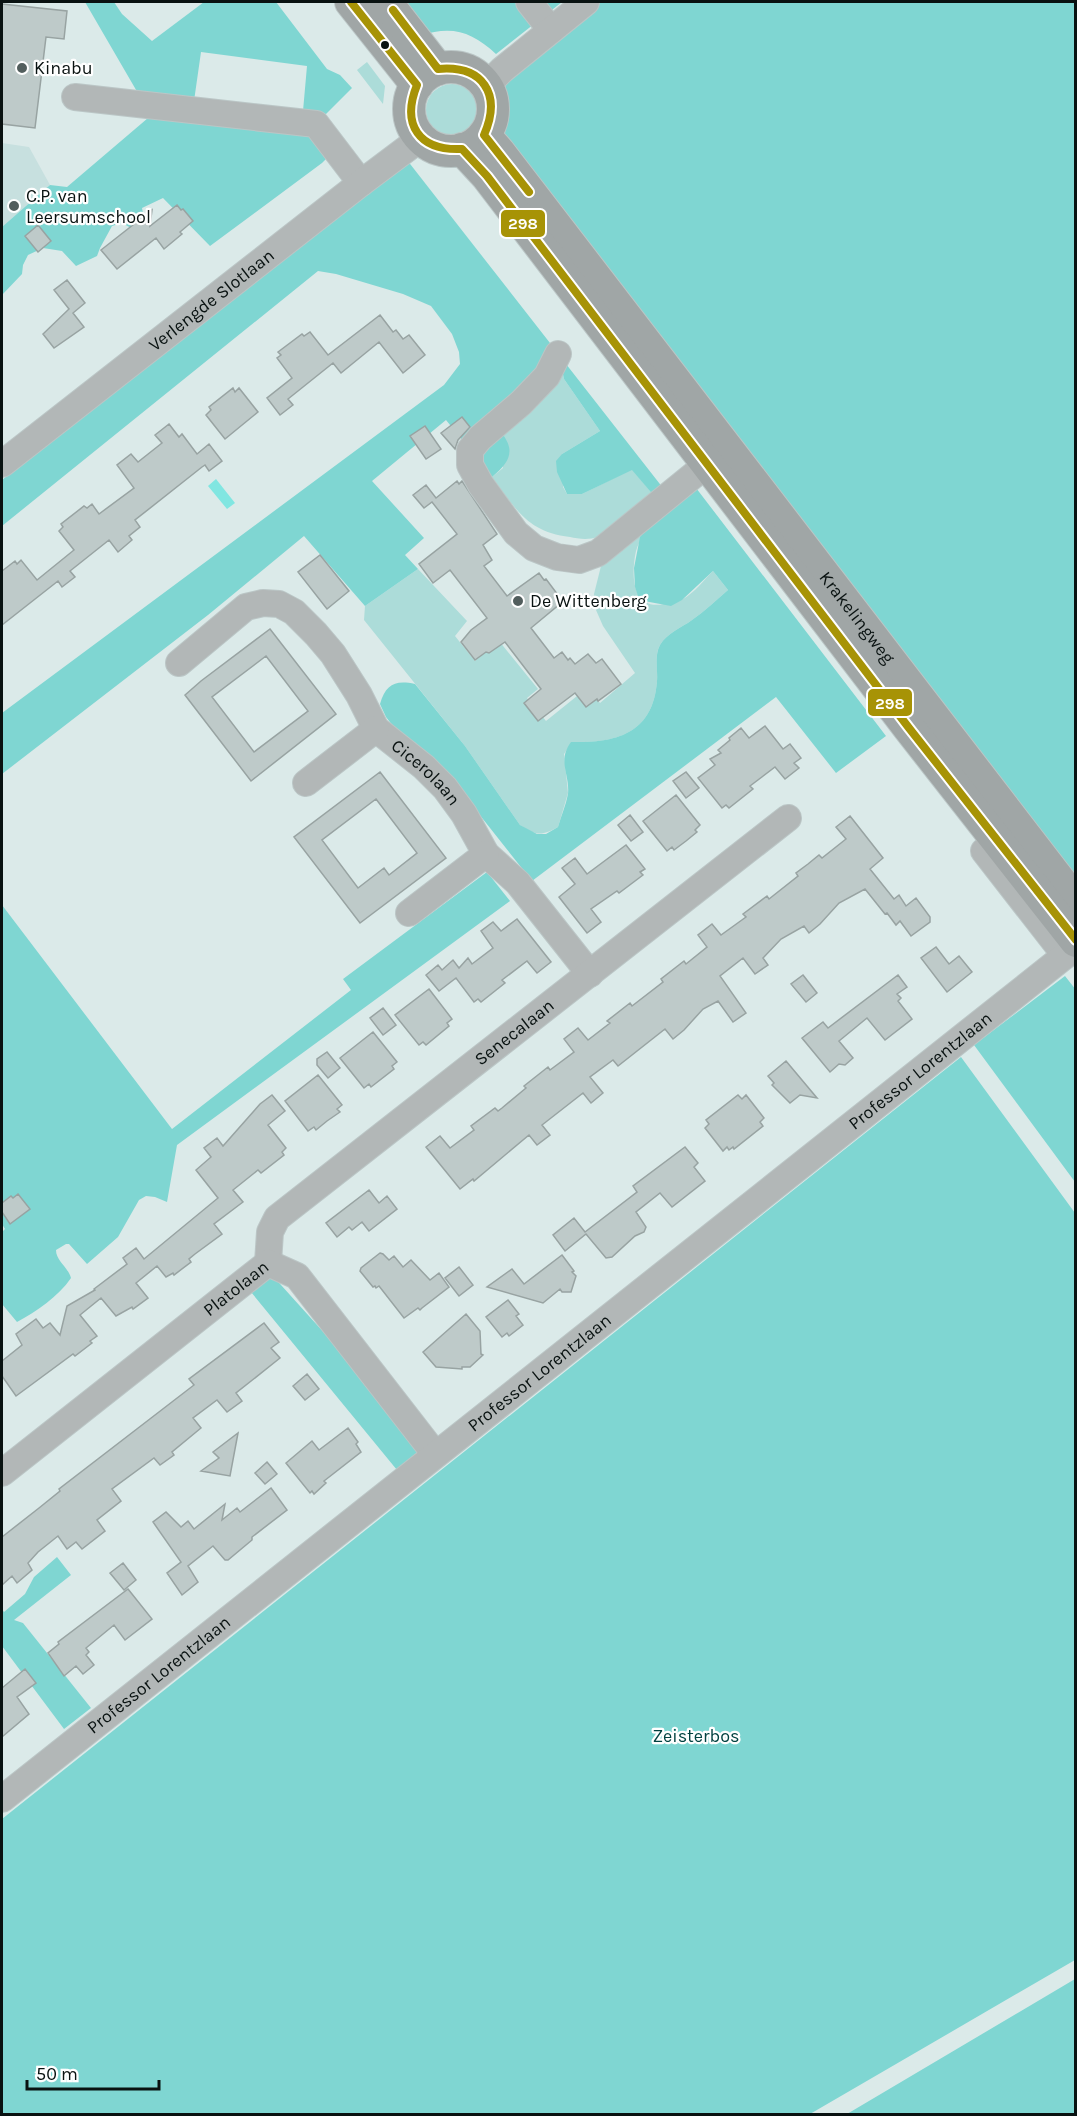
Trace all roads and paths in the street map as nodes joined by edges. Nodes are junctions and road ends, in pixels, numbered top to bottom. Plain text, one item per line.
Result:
1 (351, 2) edge
2 (386, 2) edge
3 (529, 2) edge
4 (586, 2) edge
5 (551, 30) junction
6 (427, 77) junction
7 (486, 86) junction
8 (75, 97) dead end
9 (421, 138) junction
10 (473, 142) junction
11 (361, 183) junction
12 (558, 354) dead end
13 (718, 456) junction
14 (2, 465) edge
15 (178, 663) dead end
16 (376, 729) junction
17 (306, 783) dead end
18 (788, 818) dead end
19 (984, 851) dead end
20 (486, 854) junction
21 (1076, 902) edge
22 (409, 913) dead end
23 (1072, 948) edge
24 (590, 974) junction
25 (268, 1263) junction
26 (435, 1454) junction
27 (2, 1473) edge
28 (2, 1799) edge

1 - 6 main road
2 - 6 main road
3 - 5 street
4 - 5 street
5 - 7 street
6 - 7 main road
6 - 9 main road
7 - 10 main road
8 - 11 street
9 - 10 main road
9 - 11 street, Verlengde Slotlaan
10 - 13 main road, Krakelingweg
11 - 14 street, Verlengde Slotlaan
12 - 13 street
13 - 21 main road, Krakelingweg
13 - 23 main road, Krakelingweg
15 - 16 street, Cicerolaan
16 - 17 street
16 - 20 street, Cicerolaan
18 - 24 street, Senecalaan
19 - 23 street
20 - 22 street
20 - 24 street, Cicerolaan
23 - 26 street, Professor Lorentzlaan
24 - 25 street, Senecalaan
25 - 26 street, Platolaan
25 - 27 street, Platolaan
26 - 28 street, Professor Lorentzlaan

